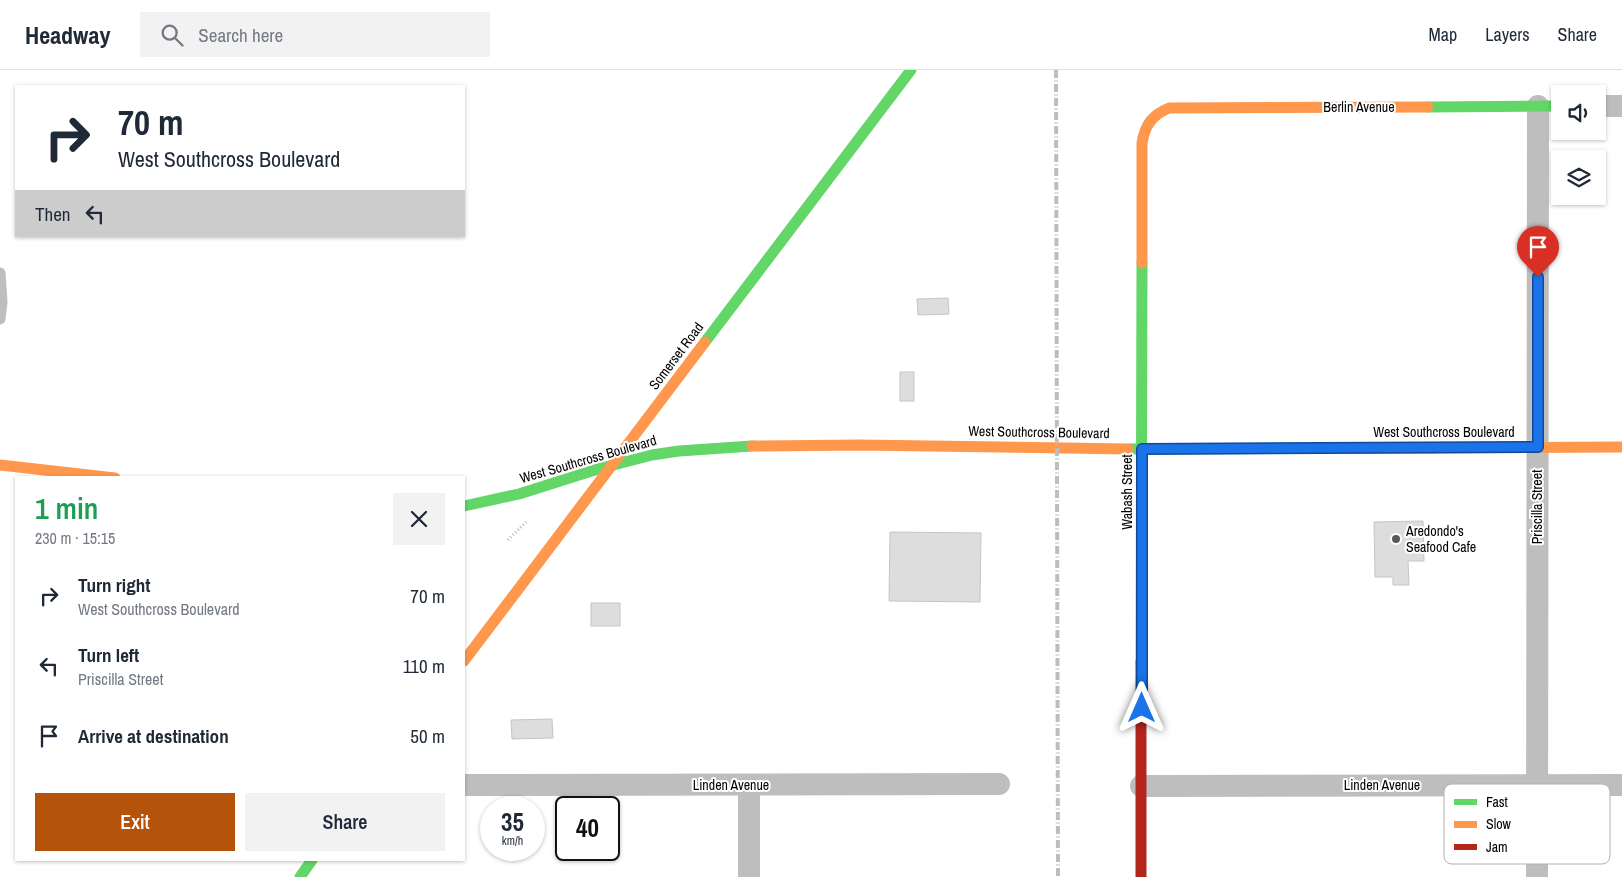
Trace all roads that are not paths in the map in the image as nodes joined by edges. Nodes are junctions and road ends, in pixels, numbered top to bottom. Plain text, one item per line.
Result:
1 (911, 70) edge
2 (1538, 106) junction
3 (1551, 106) edge
4 (1606, 106) edge
5 (1622, 106) edge
6 (1158, 112) joint
7 (0, 272) edge
8 (0, 320) edge
9 (1538, 447) junction
10 (1622, 447) edge
11 (1142, 449) junction
12 (0, 465) edge
13 (612, 465) junction
14 (97, 476) edge
15 (465, 506) edge
16 (465, 659) edge
17 (999, 784) dead end
18 (1537, 784) edge
19 (465, 785) edge
20 (748, 785) junction
21 (1444, 785) edge
22 (1141, 786) junction
23 (311, 861) edge
24 (1537, 864) edge
25 (300, 877) edge
26 (749, 877) edge
27 (1141, 877) edge
28 (1537, 877) edge

1 - 13 main road, Somerset Road
2 - 3 main road, Berlin Avenue
2 - 6 main road, Berlin Avenue
2 - 9 street, Priscilla Street
4 - 5 street
6 - 11 main road, Wabash Street
7 - 8 lane
9 - 10 main road, West Southcross Boulevard
9 - 11 main road, West Southcross Boulevard
9 - 18 street, Priscilla Street
11 - 13 main road, West Southcross Boulevard
11 - 22 main road, Wabash Street
12 - 14 main road
13 - 15 main road, West Southcross Boulevard
13 - 16 main road, Somerset Road
17 - 20 street, Linden Avenue
19 - 20 street, Linden Avenue
20 - 26 street
21 - 22 street, Linden Avenue
22 - 27 main road, Wabash Street
23 - 25 main road
24 - 28 street, Priscilla Street

